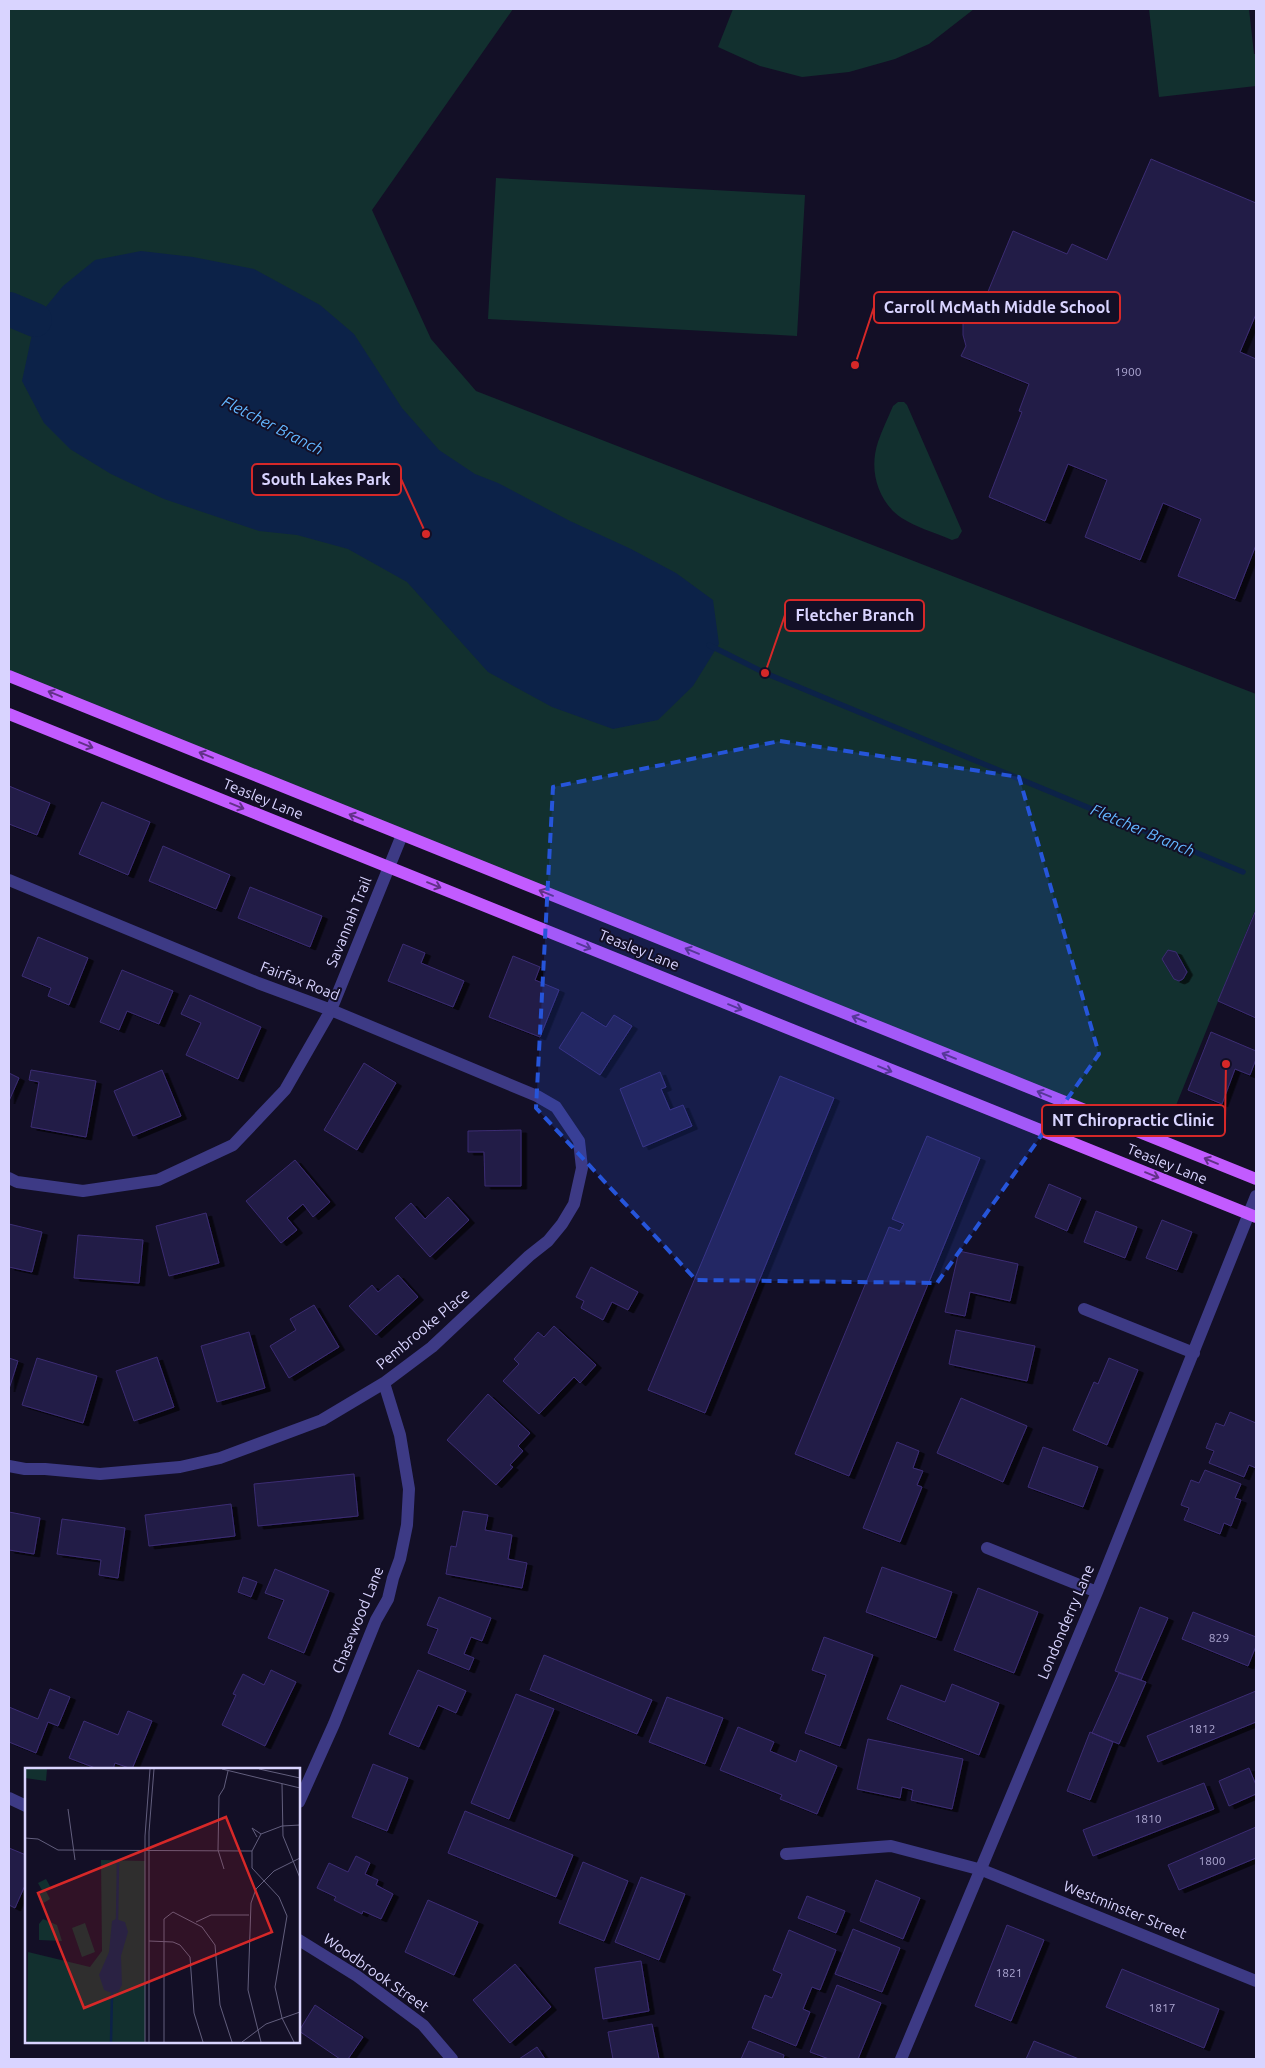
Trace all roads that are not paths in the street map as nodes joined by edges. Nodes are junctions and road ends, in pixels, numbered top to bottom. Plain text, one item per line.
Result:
1 (9, 676) edge
2 (9, 714) edge
3 (402, 835) junction
4 (389, 866) junction
5 (9, 880) edge
6 (331, 1010) junction
7 (571, 1127) joint
8 (9, 1178) edge
9 (1256, 1180) edge
10 (1256, 1196) edge
11 (1253, 1216) edge
12 (1084, 1308) dead end
13 (1194, 1353) junction
14 (384, 1384) junction
15 (9, 1466) edge
16 (987, 1548) dead end
17 (1097, 1592) junction
18 (9, 1798) edge
19 (300, 1800) edge
20 (25, 1806) edge
21 (786, 1854) dead end
22 (982, 1870) junction
23 (300, 1941) edge
24 (1256, 1981) edge
25 (452, 2059) edge
26 (901, 2059) edge

3 -> 1 main road, Teasley Lane
2 -> 4 main road, Teasley Lane
3 - 4 street, Savannah Trail
9 -> 3 main road, Teasley Lane
4 - 6 street, Savannah Trail
4 -> 11 main road, Teasley Lane
5 - 6 street, Fairfax Road
6 - 7 street, Fairfax Road
6 - 8 street, Savannah Trail
7 - 14 street, Pembrooke Place
10 - 11 street, Londonderry Lane
11 - 13 street, Londonderry Lane
12 - 13 street
13 - 17 street, Londonderry Lane
14 - 15 street, Pembrooke Place
14 - 19 street, Chasewood Lane
16 - 17 street
17 - 22 street, Londonderry Lane
18 - 20 street
21 - 22 street, Westminster Street
22 - 24 street, Westminster Street
22 - 26 street, Londonderry Lane
23 - 25 street, Woodbrook Street

